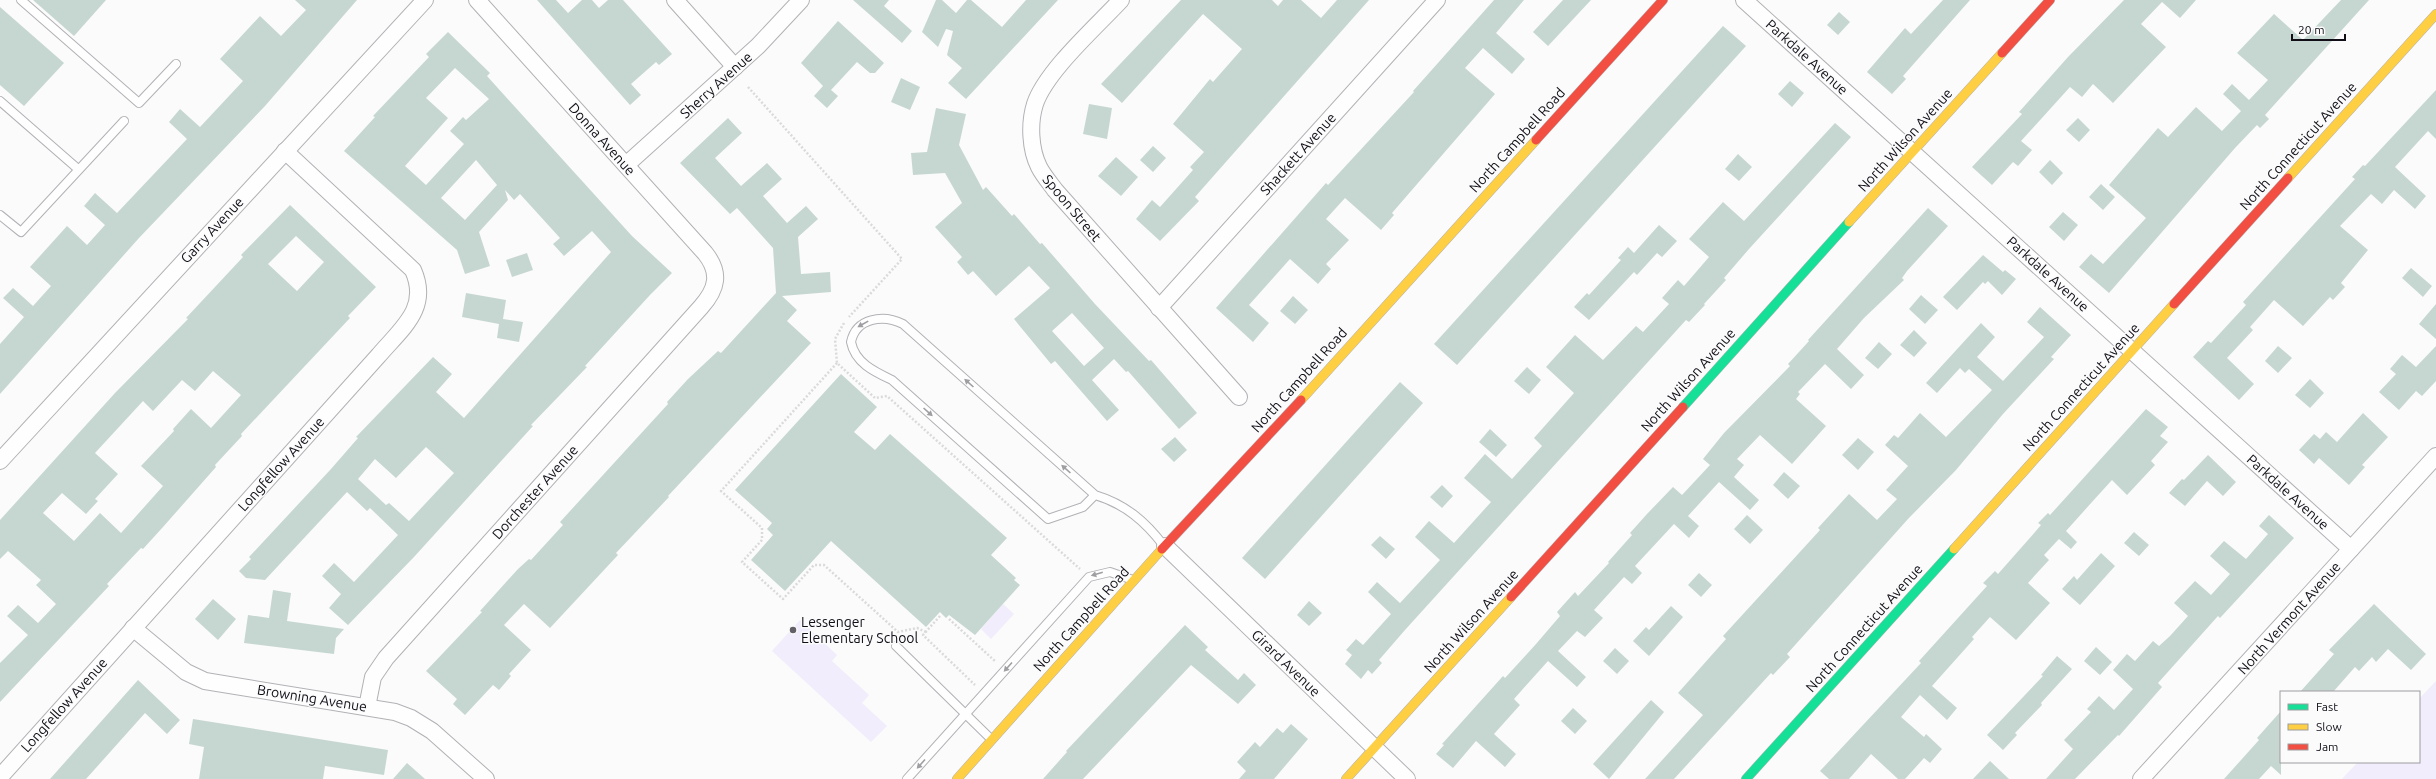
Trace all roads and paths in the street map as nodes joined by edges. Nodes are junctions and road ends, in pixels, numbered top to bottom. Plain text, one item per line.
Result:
1 (21, 0) edge
2 (425, 0) edge
3 (477, 0) edge
4 (674, 0) edge
5 (801, 0) edge
6 (1121, 0) edge
7 (1437, 0) edge
8 (1663, 0) edge
9 (1744, 0) edge
10 (2050, 0) edge
11 (2436, 14) edge
12 (176, 64) dead end
13 (735, 67) junction
14 (748, 87) dead end
15 (0, 101) edge
16 (124, 121) dead end
17 (285, 152) junction
18 (1913, 152) junction
19 (626, 165) junction
20 (78, 169) junction
21 (0, 215) edge
22 (716, 283) joint
23 (1159, 308) junction
24 (2133, 350) junction
25 (837, 362) junction
26 (1239, 397) dead end
27 (2436, 456) edge
28 (0, 461) edge
29 (1095, 495) junction
30 (1165, 546) junction
31 (2351, 549) junction
32 (1082, 571) dead end
33 (1134, 581) junction
34 (940, 616) dead end
35 (949, 618) dead end
36 (133, 628) junction
37 (926, 632) junction
38 (896, 646) dead end
39 (999, 665) dead end
40 (978, 688) dead end
41 (367, 707) junction
42 (966, 714) junction
43 (991, 740) junction
44 (1375, 748) junction
45 (0, 777) edge
46 (486, 779) edge
47 (908, 779) edge
48 (957, 779) edge
49 (1346, 779) edge
50 (1407, 779) edge
51 (1746, 779) edge
52 (2141, 779) edge

1 - 12 lane
2 - 17 street, Garry Avenue
3 - 19 street, Donna Avenue
4 - 13 street
5 - 13 street, Sherry Avenue
6 - 23 street, Spoon Street
7 - 23 street, Shackett Avenue
8 - 30 street, North Campbell Road
9 - 18 street, Parkdale Avenue
10 - 18 street, North Wilson Avenue
11 - 24 street, North Connecticut Avenue
13 - 19 street, Sherry Avenue
14 - 25 path
15 - 20 lane
16 - 20 lane
17 - 28 street, Garry Avenue
17 - 36 street, Longfellow Avenue
18 - 24 street, Parkdale Avenue
18 - 44 street, North Wilson Avenue
19 - 22 street, Donna Avenue
20 - 21 lane
22 - 41 street, Dorchester Avenue
23 - 26 street, Spoon Street
24 - 31 street, Parkdale Avenue
24 - 51 street, North Connecticut Avenue
25 - 32 path
25 - 37 path
27 - 31 street, North Vermont Avenue
29 -> 29 lane
29 - 30 lane
30 - 33 street, North Campbell Road
30 - 44 street, Girard Avenue
31 - 52 street, North Vermont Avenue
33 -> 42 lane
33 - 43 street, North Campbell Road
34 - 37 path
35 - 39 path
36 - 41 street, Browning Avenue
36 - 45 street, Longfellow Avenue
37 - 40 path
38 - 42 lane
41 - 46 street, Browning Avenue
42 - 43 lane
42 -> 47 lane
43 - 48 street, North Campbell Road
44 - 49 street, North Wilson Avenue
44 - 50 street, Girard Avenue

